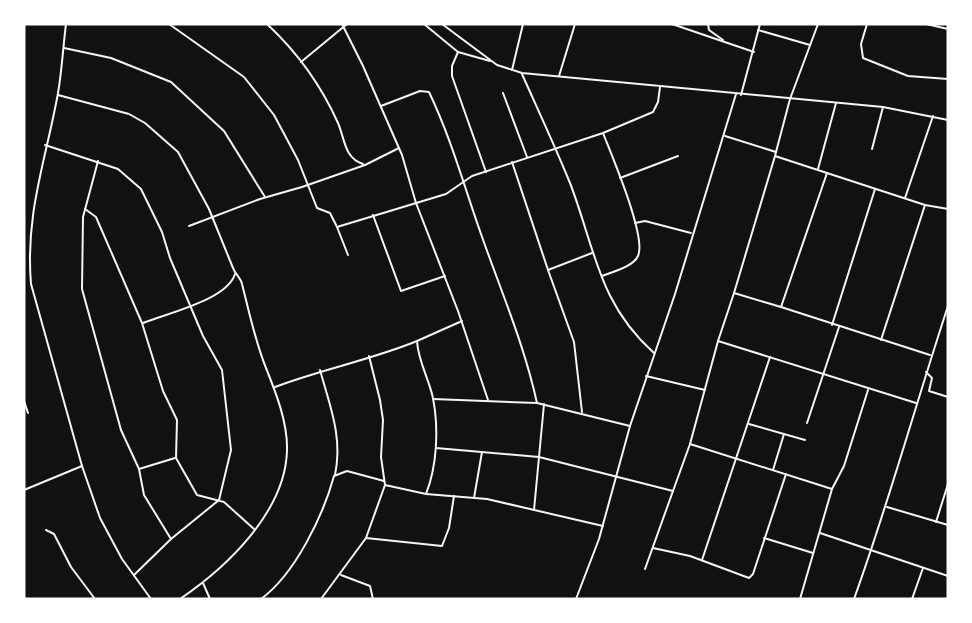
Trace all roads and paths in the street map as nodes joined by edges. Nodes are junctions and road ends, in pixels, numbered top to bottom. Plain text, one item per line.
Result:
1 (66, 24) edge
2 (169, 24) edge
3 (267, 24) edge
4 (424, 24) edge
5 (442, 24) edge
6 (523, 24) edge
7 (575, 24) edge
8 (672, 24) edge
9 (708, 24) edge
10 (760, 24) edge
11 (818, 24) edge
12 (867, 24) edge
13 (926, 24) edge
14 (344, 25) edge
15 (948, 29) edge
16 (758, 30) junction
17 (723, 40) junction
18 (810, 45) junction
19 (64, 48) junction
20 (458, 52) junction
21 (754, 52) junction
22 (490, 61) junction
23 (301, 62) junction
24 (512, 70) junction
25 (522, 72) junction
26 (559, 76) junction
27 (948, 79) edge
28 (660, 87) junction
29 (503, 93) dead end
30 (736, 94) junction
31 (58, 95) junction
32 (741, 95) junction
33 (790, 99) junction
34 (836, 103) junction
35 (381, 106) junction
36 (884, 107) junction
37 (933, 116) junction
38 (948, 120) edge
39 (603, 133) junction
40 (725, 136) junction
41 (45, 145) junction
42 (399, 148) junction
43 (555, 148) junction
44 (872, 150) dead end
45 (776, 154) junction
46 (678, 156) dead end
47 (527, 158) junction
48 (98, 161) junction
49 (512, 162) junction
50 (365, 165) junction
51 (818, 169) junction
52 (486, 172) junction
53 (827, 172) junction
54 (620, 178) junction
55 (464, 182) junction
56 (309, 185) junction
57 (875, 189) junction
58 (265, 197) junction
59 (905, 198) junction
60 (416, 203) junction
61 (925, 205) junction
62 (85, 209) junction
63 (948, 209) edge
64 (373, 215) junction
65 (212, 217) junction
66 (635, 223) junction
67 (189, 226) dead end
68 (337, 227) junction
69 (692, 233) junction
70 (592, 253) junction
71 (348, 255) dead end
72 (548, 270) junction
73 (235, 274) junction
74 (445, 276) junction
75 (601, 276) junction
76 (24, 283) edge
77 (31, 284) junction
78 (735, 293) junction
79 (190, 305) junction
80 (948, 306) edge
81 (781, 307) junction
82 (462, 321) junction
83 (142, 323) junction
84 (942, 323) junction
85 (832, 325) junction
86 (948, 325) edge
87 (838, 327) junction
88 (881, 340) junction
89 (417, 341) junction
90 (718, 341) junction
91 (654, 353) junction
92 (930, 355) junction
93 (369, 356) junction
94 (770, 357) junction
95 (320, 370) junction
96 (926, 371) junction
97 (822, 374) junction
98 (646, 376) junction
99 (275, 387) junction
100 (705, 390) junction
101 (868, 390) junction
102 (948, 397) edge
103 (433, 399) junction
104 (488, 400) junction
105 (24, 401) edge
106 (537, 403) junction
107 (544, 404) junction
108 (917, 404) junction
109 (28, 412) dead end
110 (582, 412) junction
111 (807, 423) dead end
112 (749, 424) junction
113 (630, 426) junction
114 (784, 434) junction
115 (805, 440) dead end
116 (690, 444) junction
117 (436, 448) junction
118 (482, 452) junction
119 (538, 457) junction
120 (176, 458) junction
121 (737, 459) junction
122 (82, 466) junction
123 (139, 468) junction
124 (772, 470) junction
125 (786, 474) junction
126 (334, 476) junction
127 (616, 476) junction
128 (385, 481) junction
129 (948, 484) edge
130 (385, 485) junction
131 (832, 489) junction
132 (24, 490) edge
133 (673, 491) junction
134 (426, 494) junction
135 (454, 495) junction
136 (474, 498) junction
137 (219, 500) junction
138 (887, 507) junction
139 (534, 510) junction
140 (936, 522) junction
141 (948, 525) edge
142 (603, 526) junction
143 (254, 529) junction
144 (46, 530) dead end
145 (820, 533) junction
146 (366, 538) junction
147 (764, 538) junction
148 (171, 539) junction
149 (653, 548) junction
150 (870, 549) junction
151 (814, 553) junction
152 (702, 560) junction
153 (645, 568) dead end
154 (924, 568) junction
155 (134, 575) junction
156 (341, 575) junction
157 (948, 576) edge
158 (203, 583) junction
159 (95, 599) edge
160 (151, 599) edge
161 (180, 599) edge
162 (210, 599) edge
163 (261, 599) edge
164 (321, 599) edge
165 (373, 599) edge
166 (576, 599) edge
167 (800, 599) edge
168 (854, 599) edge
169 (912, 599) edge

1 - 19 street
2 - 56 street
3 - 23 street
4 - 20 street
5 - 22 street
6 - 24 street
7 - 26 street
8 - 17 street
9 - 17 street
10 - 16 street
11 - 18 street
12 - 27 street
13 - 15 street
14 - 23 street
14 - 35 street
16 - 18 street
16 - 21 street
17 - 21 street
18 - 33 street
19 - 31 street
19 - 58 street
20 - 22 street
20 - 52 street
21 - 32 street
22 - 24 street
23 - 50 street
24 - 25 street
25 - 26 street
25 - 43 street
26 - 28 street
28 - 30 street
28 - 39 street
29 - 47 street
30 - 32 street
30 - 40 street
31 - 41 street
31 - 65 street
32 - 33 street
33 - 34 street
33 - 45 street
34 - 36 street
34 - 51 street
35 - 42 street
35 - 55 street
36 - 37 street
36 - 44 street
37 - 38 street
37 - 59 street
39 - 43 street
39 - 54 street
40 - 45 street
40 - 69 street
41 - 48 street
41 - 77 street
42 - 50 street
42 - 60 street
43 - 47 street
43 - 70 street
45 - 51 street
45 - 78 street
46 - 54 street
47 - 49 street
48 - 62 street
48 - 79 street
49 - 52 street
49 - 72 street
50 - 56 street
51 - 53 street
52 - 55 street
53 - 57 street
53 - 81 street
54 - 66 street
55 - 60 street
55 - 106 street
56 - 58 street
56 - 68 street
57 - 59 street
57 - 85 street
58 - 65 street
59 - 61 street
60 - 64 street
60 - 74 street
61 - 63 street
61 - 88 street
62 - 83 street
62 - 123 street
64 - 68 street
64 - 74 street
65 - 67 street
65 - 73 street
66 - 69 street
66 - 75 street
68 - 71 street
69 - 91 street
70 - 72 street
70 - 75 street
72 - 110 street
73 - 79 street
73 - 99 street
74 - 82 street
75 - 91 street
76 - 77 street
77 - 122 street
78 - 81 street
78 - 90 street
79 - 83 street
79 - 137 street
80 - 84 street
81 - 85 street
82 - 89 street
82 - 104 street
83 - 120 street
84 - 86 street
84 - 92 street
85 - 87 street
87 - 88 street
87 - 97 street
88 - 92 street
89 - 93 street
89 - 103 street
90 - 94 street
90 - 100 street
91 - 98 street
92 - 96 street
93 - 95 street
93 - 128 street
94 - 97 street
94 - 112 street
95 - 99 street
95 - 126 street
96 - 102 street
96 - 108 street
97 - 101 street
97 - 111 street
98 - 100 street
98 - 113 street
99 - 143 street
100 - 116 street
101 - 108 street
101 - 131 street
103 - 104 street
103 - 117 street
104 - 106 street
105 - 109 street
106 - 107 street
107 - 110 street
107 - 119 street
108 - 138 street
110 - 113 street
112 - 114 street
112 - 121 street
113 - 127 street
114 - 115 street
114 - 124 street
116 - 121 street
116 - 133 street
117 - 118 street
117 - 134 street
118 - 119 street
118 - 136 street
119 - 127 street
119 - 139 street
120 - 123 street
120 - 137 street
121 - 124 street
121 - 152 street
122 - 132 street
122 - 155 street
123 - 148 street
124 - 125 street
125 - 131 street
125 - 147 street
126 - 128 street
126 - 163 street
127 - 133 street
127 - 142 street
128 - 130 street
129 - 140 street
130 - 134 street
130 - 146 street
131 - 145 street
133 - 149 street
134 - 135 street
135 - 136 street
135 - 146 street
136 - 139 street
137 - 143 street
137 - 148 street
138 - 140 street
138 - 150 street
139 - 142 street
140 - 141 street
142 - 166 street
143 - 158 street
144 - 159 street
145 - 150 street
145 - 151 street
146 - 156 street
147 - 151 street
147 - 152 street
148 - 155 street
149 - 152 street
149 - 153 street
150 - 154 street
150 - 168 street
151 - 167 street
154 - 157 street
154 - 169 street
155 - 160 street
156 - 164 street
156 - 165 street
158 - 161 street
158 - 162 street

